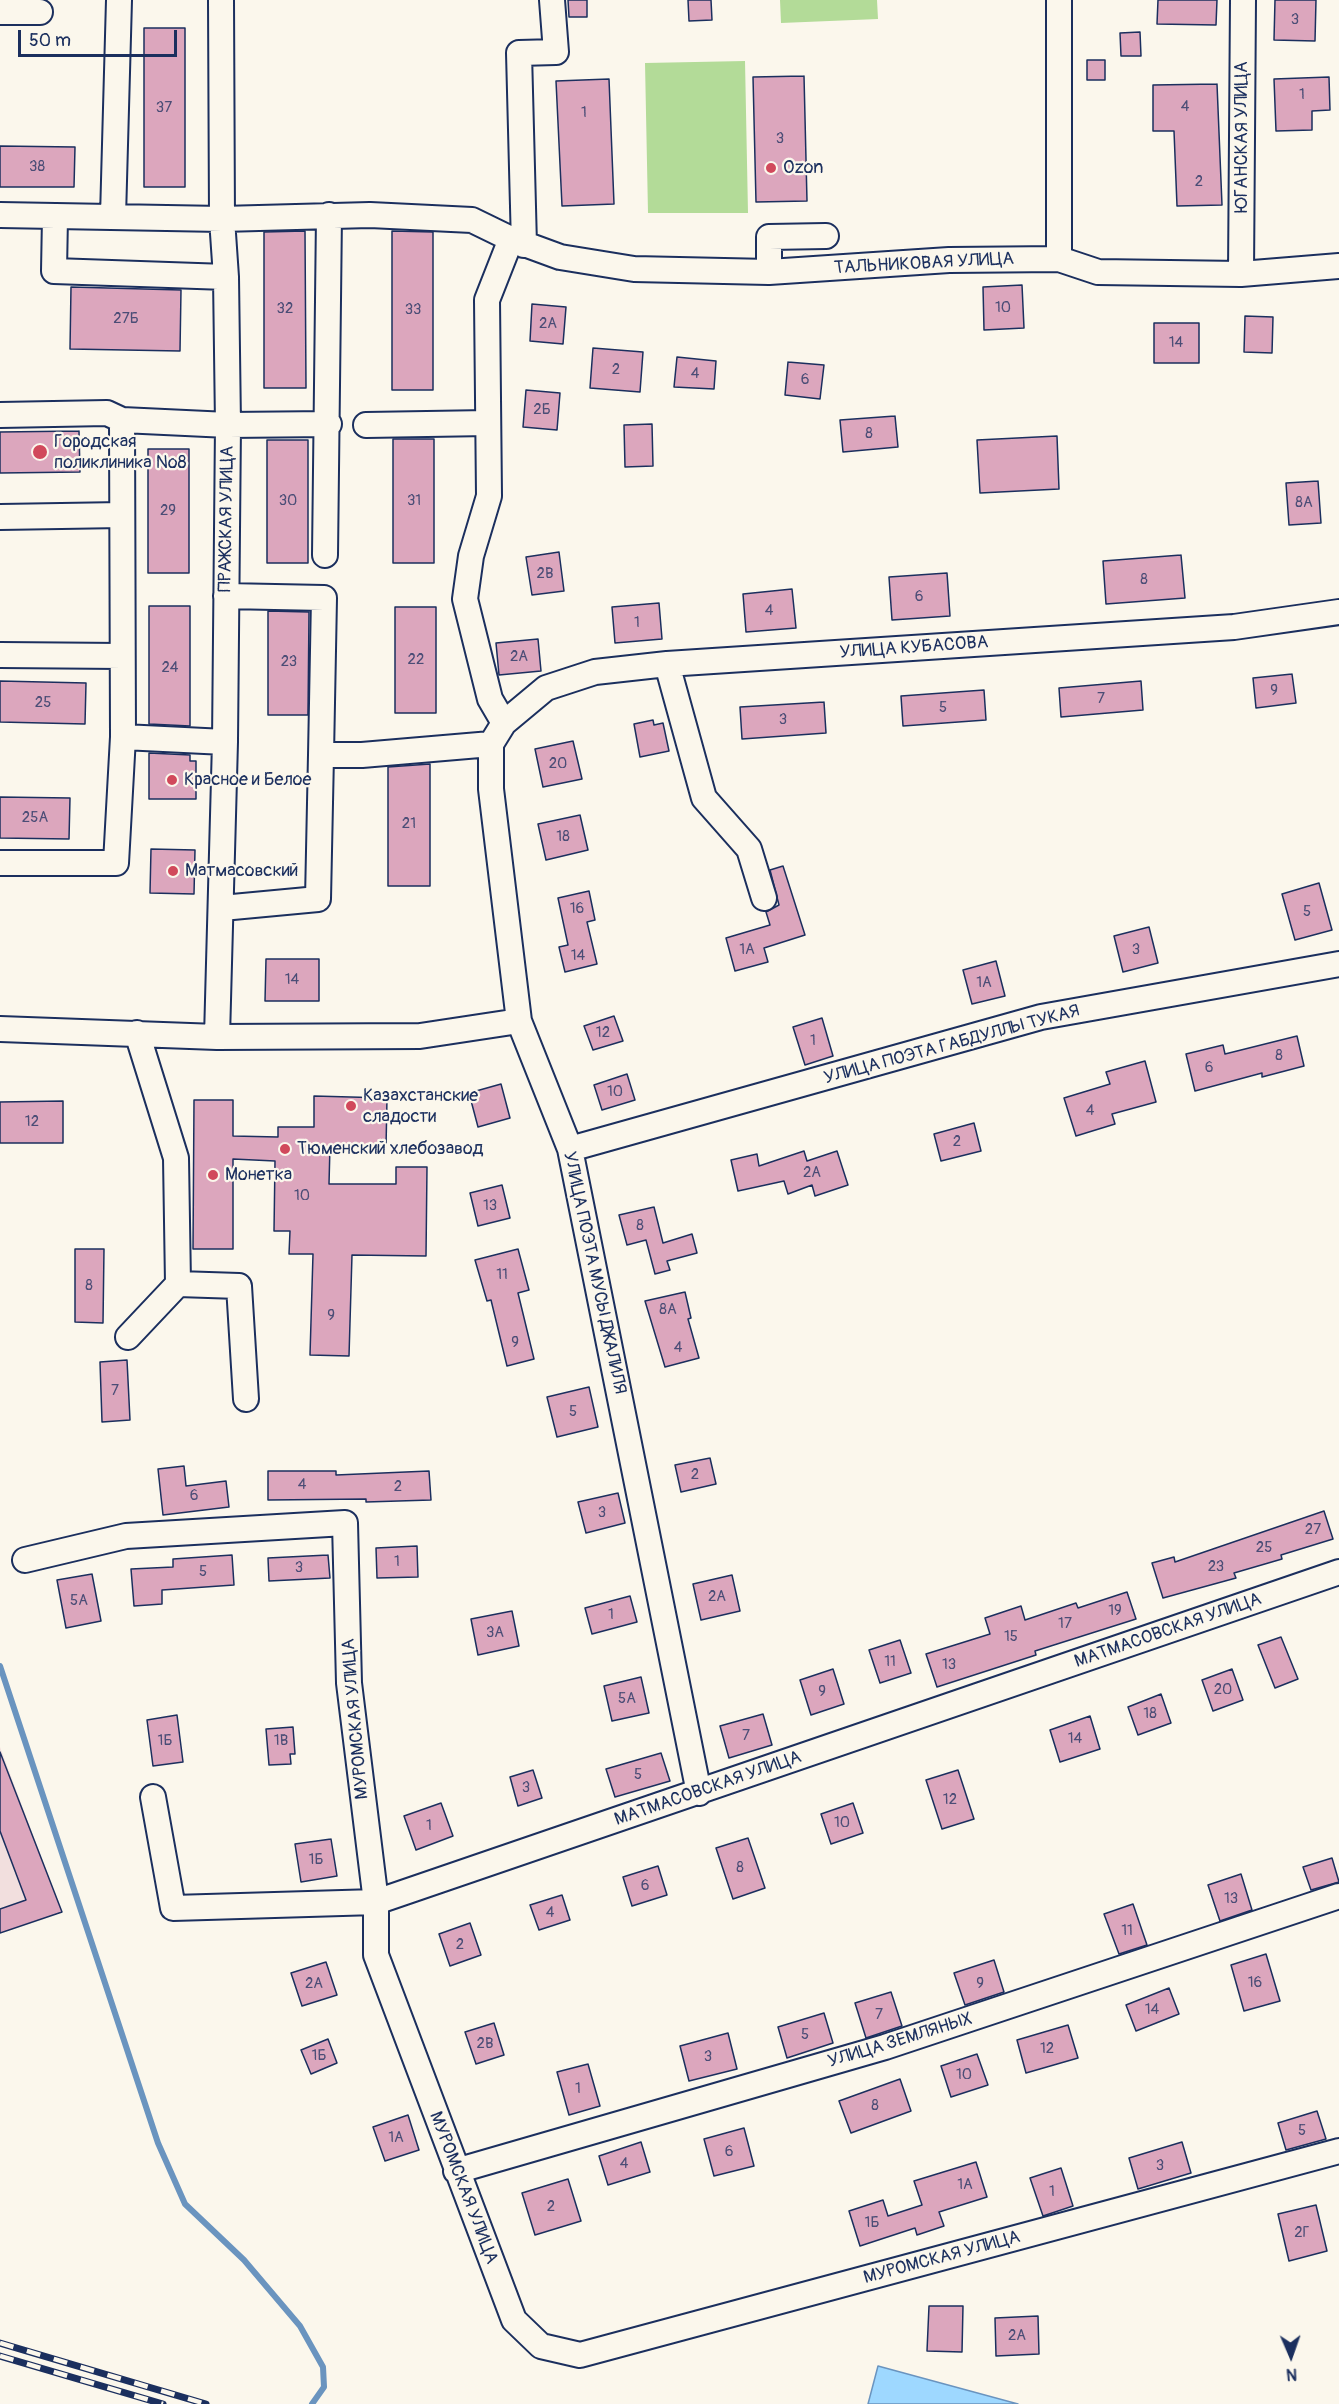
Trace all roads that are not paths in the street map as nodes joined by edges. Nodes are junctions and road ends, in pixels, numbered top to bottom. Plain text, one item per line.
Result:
1 (119, 0) edge
2 (221, 0) edge
3 (552, 0) edge
4 (1059, 0) edge
5 (1243, 0) edge
6 (0, 12) edge
7 (40, 12) dead end
8 (0, 215) edge
9 (329, 215) junction
10 (55, 217) junction
11 (113, 217) junction
12 (222, 219) junction
13 (826, 236) dead end
14 (518, 242) junction
15 (1059, 260) junction
16 (1339, 266) edge
17 (769, 272) junction
18 (1241, 274) junction
19 (226, 277) junction
20 (0, 415) edge
21 (122, 420) junction
22 (488, 423) junction
23 (329, 424) junction
24 (228, 425) junction
25 (366, 425) dead end
26 (122, 515) junction
27 (0, 517) edge
28 (326, 555) dead end
29 (226, 596) junction
30 (1339, 612) edge
31 (0, 655) edge
32 (122, 656) junction
33 (667, 664) junction
34 (504, 723) junction
35 (123, 737) junction
36 (225, 742) junction
37 (491, 744) junction
38 (321, 755) junction
39 (0, 863) edge
40 (764, 898) dead end
41 (222, 908) junction
42 (1339, 964) edge
43 (519, 1021) junction
44 (0, 1029) edge
45 (137, 1033) junction
46 (217, 1037) junction
47 (570, 1149) junction
48 (178, 1284) junction
49 (128, 1337) dead end
50 (246, 1399) dead end
51 (25, 1560) dead end
52 (1339, 1572) edge
53 (699, 1793) junction
54 (153, 1797) dead end
55 (1339, 1896) edge
56 (376, 1902) junction
57 (1339, 2151) edge
58 (456, 2171) junction

1 - 11 street
2 - 12 street, ПРАЖСКАЯ УЛИЦА
3 - 14 street
4 - 15 street
5 - 18 street, ЮГАНСКАЯ УЛИЦА
6 - 7 street
8 - 10 street, ТАЛЬНИКОВАЯ УЛИЦА
9 - 12 street, ТАЛЬНИКОВАЯ УЛИЦА
9 - 14 street, ТАЛЬНИКОВАЯ УЛИЦА
9 - 23 street
10 - 11 street, ТАЛЬНИКОВАЯ УЛИЦА
10 - 19 street
11 - 12 street, ТАЛЬНИКОВАЯ УЛИЦА
12 - 19 street, ПРАЖСКАЯ УЛИЦА
13 - 17 street
14 - 17 street, ТАЛЬНИКОВАЯ УЛИЦА
14 - 22 street
15 - 17 street, ТАЛЬНИКОВАЯ УЛИЦА
15 - 18 street, ТАЛЬНИКОВАЯ УЛИЦА
16 - 18 street, ТАЛЬНИКОВАЯ УЛИЦА
19 - 24 street, ПРАЖСКАЯ УЛИЦА
20 - 21 street
21 - 24 street
21 - 26 street
22 - 25 street
22 - 34 street
23 - 24 street
23 - 28 street
24 - 29 street, ПРАЖСКАЯ УЛИЦА
26 - 27 street
26 - 32 street
29 - 36 street, ПРАЖСКАЯ УЛИЦА
29 - 38 street
30 - 33 street, УЛИЦА КУБАСОВА
31 - 32 street
32 - 35 street
33 - 34 street, УЛИЦА КУБАСОВА
33 - 40 street
34 - 37 street
35 - 36 street
35 - 39 street
36 - 41 street, ПРАЖСКАЯ УЛИЦА
37 - 38 street
37 - 43 street, УЛИЦА ПОЭТА МУСЫ ДЖАЛИЛЯ
38 - 41 street
41 - 46 street, ПРАЖСКАЯ УЛИЦА
42 - 47 street, УЛИЦА ПОЭТА ГАБДУЛЛЫ ТУКАЯ
43 - 46 street
43 - 47 street, УЛИЦА ПОЭТА МУСЫ ДЖАЛИЛЯ
44 - 45 street
45 - 46 street
45 - 48 street
47 - 53 street, УЛИЦА ПОЭТА МУСЫ ДЖАЛИЛЯ
48 - 49 street
48 - 50 street
51 - 56 street, МУРОМСКАЯ УЛИЦА
52 - 53 street, МАТМАСОВСКАЯ УЛИЦА
53 - 56 street, МАТМАСОВСКАЯ УЛИЦА
54 - 56 street, МАТМАСОВСКАЯ УЛИЦА
55 - 58 street, УЛИЦА ЗЕМЛЯНЫХ
56 - 58 street, МУРОМСКАЯ УЛИЦА
57 - 58 street, МУРОМСКАЯ УЛИЦА

